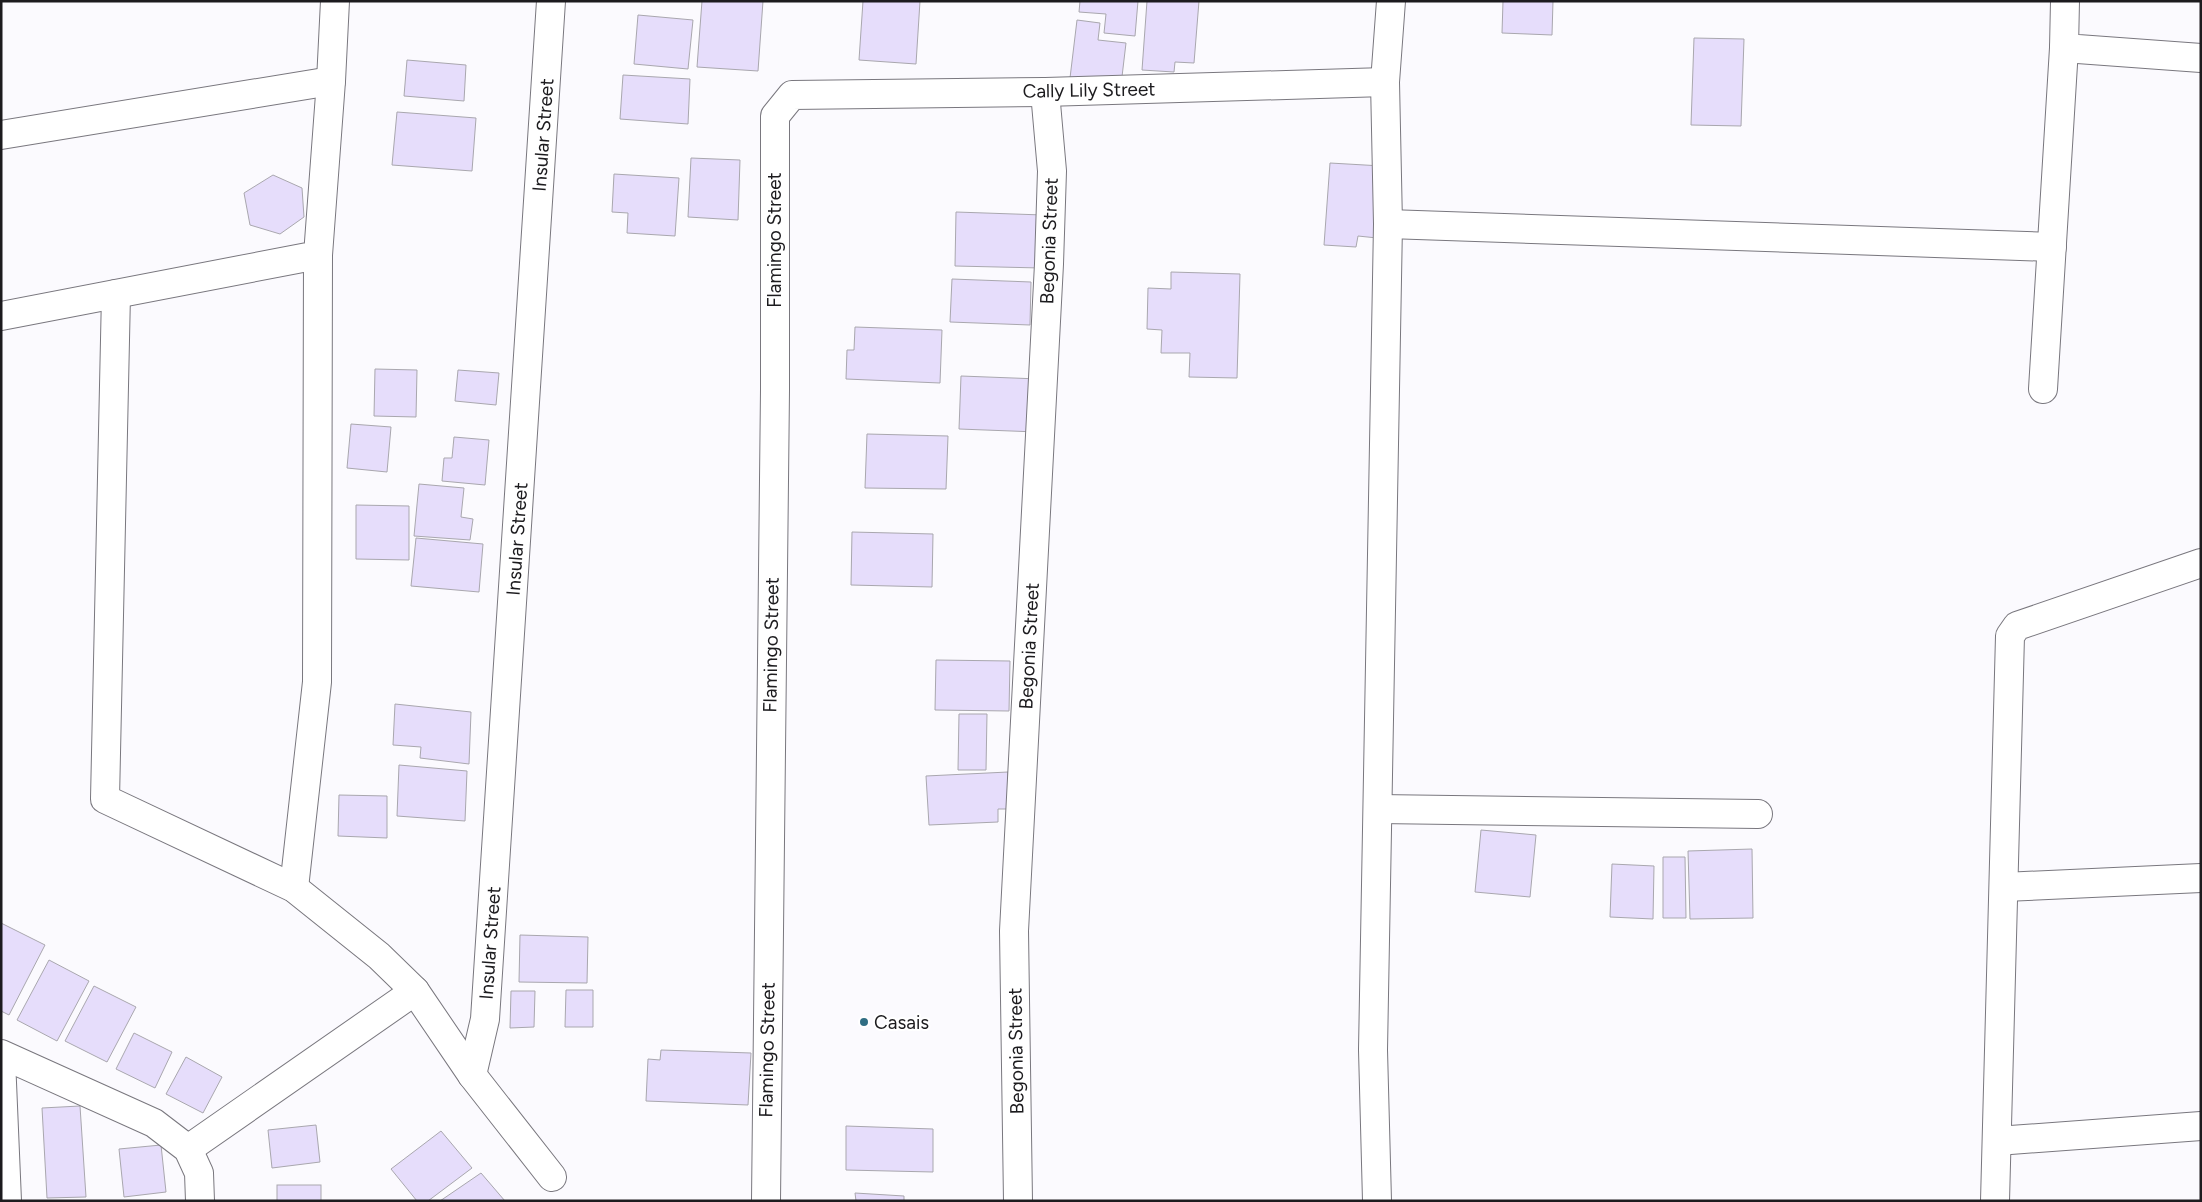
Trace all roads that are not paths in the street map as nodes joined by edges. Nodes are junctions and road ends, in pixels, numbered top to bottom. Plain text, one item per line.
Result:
1 (335, 1) edge
2 (551, 1) edge
3 (1391, 1) edge
4 (2065, 1) edge
5 (2064, 48) junction
6 (2201, 58) edge
7 (331, 81) junction
8 (1385, 82) junction
9 (1045, 92) junction
10 (792, 95) joint
11 (1, 134) edge
12 (1388, 224) junction
13 (2052, 247) junction
14 (318, 255) junction
15 (116, 294) junction
16 (1, 316) edge
17 (2043, 389) dead end
18 (2201, 563) edge
19 (1378, 809) junction
20 (1758, 814) dead end
21 (2201, 878) edge
22 (2004, 887) junction
23 (294, 888) junction
24 (415, 991) junction
25 (1, 1054) edge
26 (1, 1059) edge
27 (472, 1075) junction
28 (2201, 1126) edge
29 (1997, 1141) junction
30 (188, 1149) junction
31 (552, 1178) dead end
32 (7, 1201) edge
33 (200, 1201) edge
34 (766, 1201) edge
35 (1018, 1201) edge
36 (1377, 1201) edge
37 (1996, 1201) edge

1 - 7 street
2 - 27 street, Insular Street
3 - 8 street
4 - 5 street
5 - 6 street
5 - 13 street
7 - 11 street
7 - 14 street
8 - 9 street, Cally Lily Street
8 - 12 street
9 - 10 street, Cally Lily Street
9 - 35 street, Begonia Street
10 - 34 street, Flamingo Street
12 - 13 street
12 - 19 street
13 - 17 street
14 - 15 street
14 - 23 street
15 - 16 street
15 - 23 street
18 - 22 street
19 - 20 street
19 - 36 street
21 - 22 street
22 - 29 street
23 - 24 street
24 - 27 street
24 - 30 street
25 - 30 street
26 - 32 street
27 - 31 street
28 - 29 street
29 - 37 street
30 - 33 street

